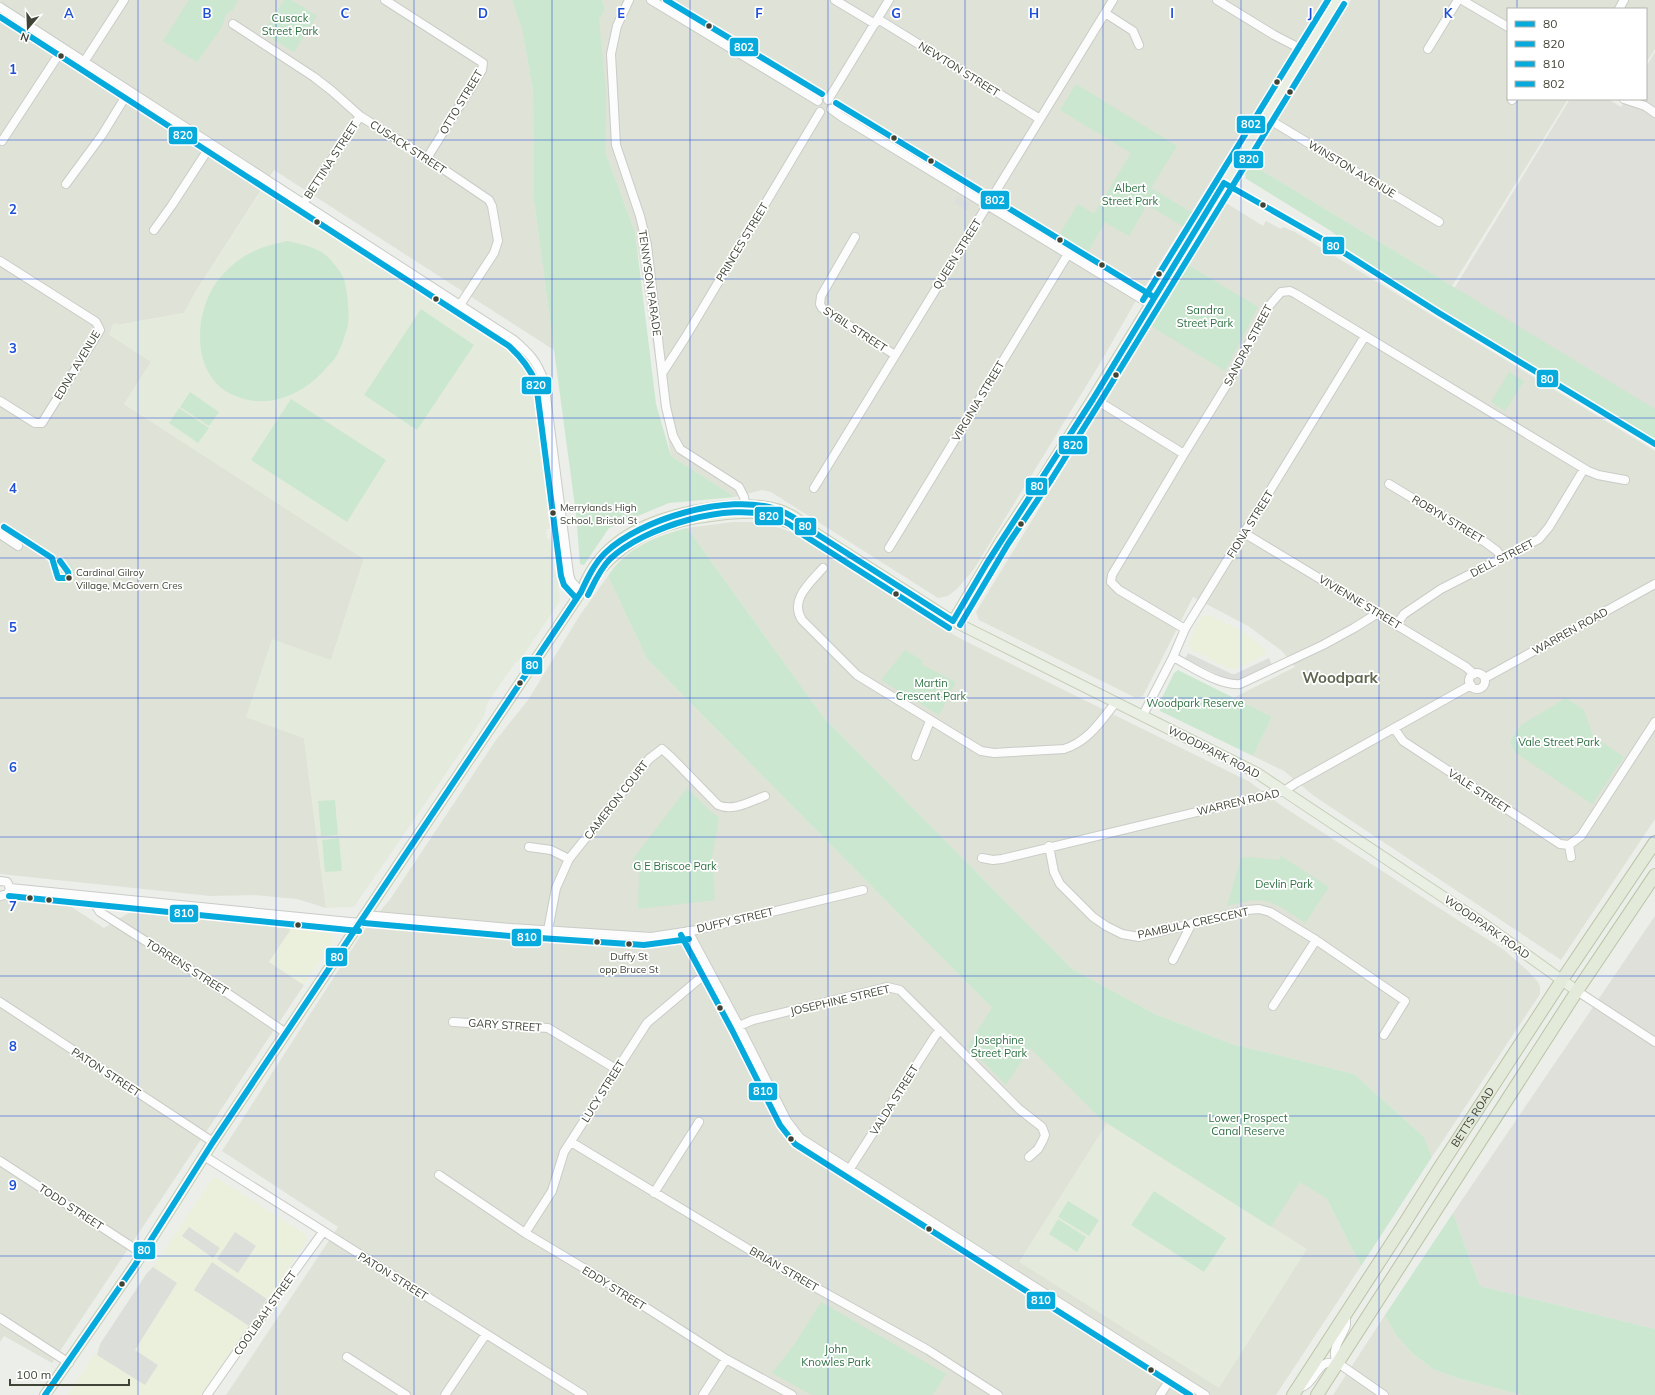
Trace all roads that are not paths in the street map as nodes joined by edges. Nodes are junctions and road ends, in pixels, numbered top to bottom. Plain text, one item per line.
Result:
1 (124, 0) edge
2 (385, 0) edge
3 (629, 0) edge
4 (651, 0) edge
5 (835, 0) edge
6 (889, 0) edge
7 (1113, 0) edge
8 (1216, 0) edge
9 (1337, 0) edge
10 (1458, 0) edge
11 (1462, 0) edge
12 (0, 7) edge
13 (1105, 13) junction
14 (876, 21) junction
15 (233, 24) dead end
16 (1507, 26) edge
17 (1138, 44) dead end
18 (63, 48) junction
19 (1428, 49) dead end
20 (1305, 51) junction
21 (84, 62) junction
22 (130, 91) junction
23 (828, 100) junction
24 (1627, 100) edge
25 (818, 101) junction
26 (831, 109) junction
27 (820, 112) junction
28 (1655, 113) edge
29 (360, 116) junction
30 (1265, 117) junction
31 (1040, 119) junction
32 (2, 141) dead end
33 (211, 145) junction
34 (426, 158) junction
35 (66, 184) dead end
36 (303, 204) junction
37 (987, 206) junction
38 (1439, 222) dead end
39 (154, 230) dead end
40 (855, 237) dead end
41 (1068, 254) junction
42 (0, 261) edge
43 (1150, 304) junction
44 (460, 305) junction
45 (1365, 336) junction
46 (895, 355) junction
47 (662, 372) junction
48 (1093, 398) junction
49 (0, 401) edge
50 (1184, 454) junction
51 (1584, 469) junction
52 (1625, 480) dead end
53 (1389, 484) dead end
54 (814, 488) dead end
55 (746, 509) junction
56 (1244, 533) junction
57 (0, 534) edge
58 (18, 546) dead end
59 (889, 548) dead end
60 (1502, 558) junction
61 (822, 568) dead end
62 (1655, 584) edge
63 (581, 592) junction
64 (1378, 613) junction
65 (953, 621) junction
66 (1396, 624) junction
67 (1185, 629) junction
68 (1173, 657) junction
69 (1474, 674) junction
70 (1484, 678) junction
71 (1471, 685) junction
72 (1116, 702) junction
73 (1143, 716) junction
74 (930, 721) junction
75 (1655, 722) edge
76 (1394, 728) junction
77 (916, 756) dead end
78 (1284, 791) junction
79 (765, 796) dead end
80 (1655, 842) edge
81 (1569, 845) junction
82 (1049, 846) junction
83 (529, 847) dead end
84 (1571, 857) dead end
85 (982, 858) dead end
86 (569, 859) junction
87 (1655, 875) edge
88 (0, 881) edge
89 (10, 888) junction
90 (863, 890) dead end
91 (0, 897) edge
92 (96, 897) junction
93 (363, 919) junction
94 (1192, 923) junction
95 (548, 930) junction
96 (688, 931) junction
97 (1316, 940) junction
98 (1173, 960) dead end
99 (711, 974) junction
100 (1562, 980) junction
101 (1577, 991) junction
102 (0, 1002) edge
103 (1273, 1006) dead end
104 (453, 1022) dead end
105 (739, 1026) junction
106 (940, 1030) junction
107 (286, 1033) junction
108 (1384, 1036) dead end
109 (1655, 1042) edge
110 (616, 1069) junction
111 (699, 1122) dead end
112 (213, 1142) junction
113 (571, 1142) junction
114 (204, 1156) junction
115 (1029, 1157) dead end
116 (0, 1161) edge
117 (850, 1170) junction
118 (439, 1175) dead end
119 (654, 1193) junction
120 (324, 1232) junction
121 (525, 1233) junction
122 (143, 1254) junction
123 (1346, 1314) junction
124 (0, 1318) edge
125 (486, 1334) junction
126 (347, 1357) dead end
127 (726, 1359) junction
128 (1338, 1362) junction
129 (68, 1363) junction
130 (1173, 1374) junction
131 (1295, 1392) edge
132 (46, 1395) edge
133 (207, 1395) edge
134 (406, 1395) edge
135 (445, 1395) edge
136 (583, 1395) edge
137 (703, 1395) edge
138 (792, 1395) edge
139 (998, 1395) edge
140 (1160, 1395) edge
141 (1206, 1395) edge
142 (1317, 1395) edge
143 (1384, 1395) edge

1 - 21 street
2 - 34 street, OTTO STREET
3 - 47 street, TENNYSON PARADE
4 - 25 street
5 - 14 street, NEWTON STREET
6 - 14 street
7 - 13 street, QUEEN STREET
8 - 20 street
9 - 20 main road
10 - 19 street
11 - 16 street
12 - 18 street
13 - 17 street
13 - 31 street, QUEEN STREET
14 - 23 street
14 - 31 street, NEWTON STREET
15 - 29 street, CUSACK STREET
18 - 21 street
18 - 32 street
20 - 30 main road
21 - 22 street
22 - 33 street
22 - 35 street
23 - 25 street
23 - 26 street
24 - 28 street
25 - 27 street
26 - 27 street
26 - 37 street
27 - 47 street, PRINCES STREET
29 - 34 street, CUSACK STREET
29 - 36 street, BETTINA STREET
30 - 38 street, WINSTON AVENUE
30 - 43 main road
31 - 37 street, QUEEN STREET
33 - 36 street
33 - 39 street
34 - 44 street, CUSACK STREET
36 - 44 street
37 - 41 street
37 - 46 street, QUEEN STREET
40 - 46 street, SYBIL STREET
41 - 43 street
41 - 59 street, VIRGINIA STREET
42 - 49 street, EDNA AVENUE
43 - 48 main road
44 - 63 street
45 - 50 street, SANDRA STREET
45 - 51 street, SANDRA STREET
45 - 56 street, FIONA STREET
46 - 54 street, QUEEN STREET
47 - 55 street, TENNYSON PARADE
48 - 50 street
48 - 65 main road
50 - 67 street, SANDRA STREET
51 - 52 street, SANDRA STREET
51 - 60 street, DELL STREET
53 - 60 street, ROBYN STREET
55 - 63 main road, WOODPARK ROAD
55 - 65 main road, WOODPARK ROAD
56 - 64 street, VIVIENNE STREET
56 - 67 street, FIONA STREET
57 - 58 street
60 - 66 street, DELL STREET
61 - 74 street
62 - 70 street, WARREN ROAD
63 - 93 main road, WOODPARK ROAD
64 - 66 street, VIVIENNE STREET
64 - 68 street
65 - 72 main road, WOODPARK ROAD
66 - 69 street, VIVIENNE STREET
67 - 68 street, FIONA STREET
68 - 73 street, FIONA STREET
69 - 70 street
69 - 71 street
70 - 71 street
71 - 76 street, WARREN ROAD
72 - 73 main road, WOODPARK ROAD
72 - 74 street
73 - 78 main road, WOODPARK ROAD
74 - 77 street
75 - 81 street
76 - 78 street, WARREN ROAD
76 - 81 street, VALE STREET
78 - 82 street, WARREN ROAD
78 - 100 main road, WOODPARK ROAD
79 - 86 street, CAMERON COURT
80 - 100 highway, BETTS ROAD
81 - 84 street
82 - 85 street, WARREN ROAD
82 - 94 street, PAMBULA CRESCENT
83 - 86 street
86 - 95 street, CAMERON COURT
87 - 101 highway, BETTS ROAD
88 - 89 street
89 - 91 street
89 - 92 street, DUFFY STREET
90 - 96 street, DUFFY STREET
92 - 93 street, DUFFY STREET
92 - 107 street, TORRENS STREET
93 - 95 street, DUFFY STREET
93 - 107 main road, WOODPARK ROAD
94 - 97 street, PAMBULA CRESCENT
94 - 98 street
95 - 96 street, DUFFY STREET
96 - 99 street
97 - 103 street
97 - 108 street, PAMBULA CRESCENT
99 - 105 street
99 - 110 street, LUCY STREET
100 - 101 main road, WOODPARK ROAD
100 - 123 highway, BETTS ROAD
101 - 109 street, WOODPARK ROAD
101 - 128 highway, BETTS ROAD
102 - 112 street, PATON STREET
104 - 110 street, GARY STREET
105 - 106 street, JOSEPHINE STREET
105 - 117 street
106 - 115 street, JOSEPHINE STREET
106 - 117 street, VALDA STREET
107 - 112 main road, WOODPARK ROAD
110 - 113 street, LUCY STREET
111 - 119 street
112 - 114 main road, WOODPARK ROAD
113 - 119 street, BRIAN STREET
113 - 121 street, LUCY STREET
114 - 120 street, PATON STREET
114 - 122 main road, WOODPARK ROAD
116 - 122 street, TODD STREET
117 - 130 street
118 - 121 street, EDDY STREET
119 - 139 street, BRIAN STREET
120 - 125 street, PATON STREET
120 - 133 street, COOLIBAH STREET
121 - 127 street, EDDY STREET
122 - 129 main road, WOODPARK ROAD
123 - 128 street
123 - 131 highway, BETTS ROAD
124 - 129 street
125 - 135 street
125 - 136 street, PATON STREET
126 - 134 street
127 - 137 street
127 - 138 street, EDDY STREET
128 - 131 street
128 - 142 highway, BETTS ROAD
128 - 143 street
129 - 132 main road, WOODPARK ROAD
130 - 140 street
130 - 141 street

